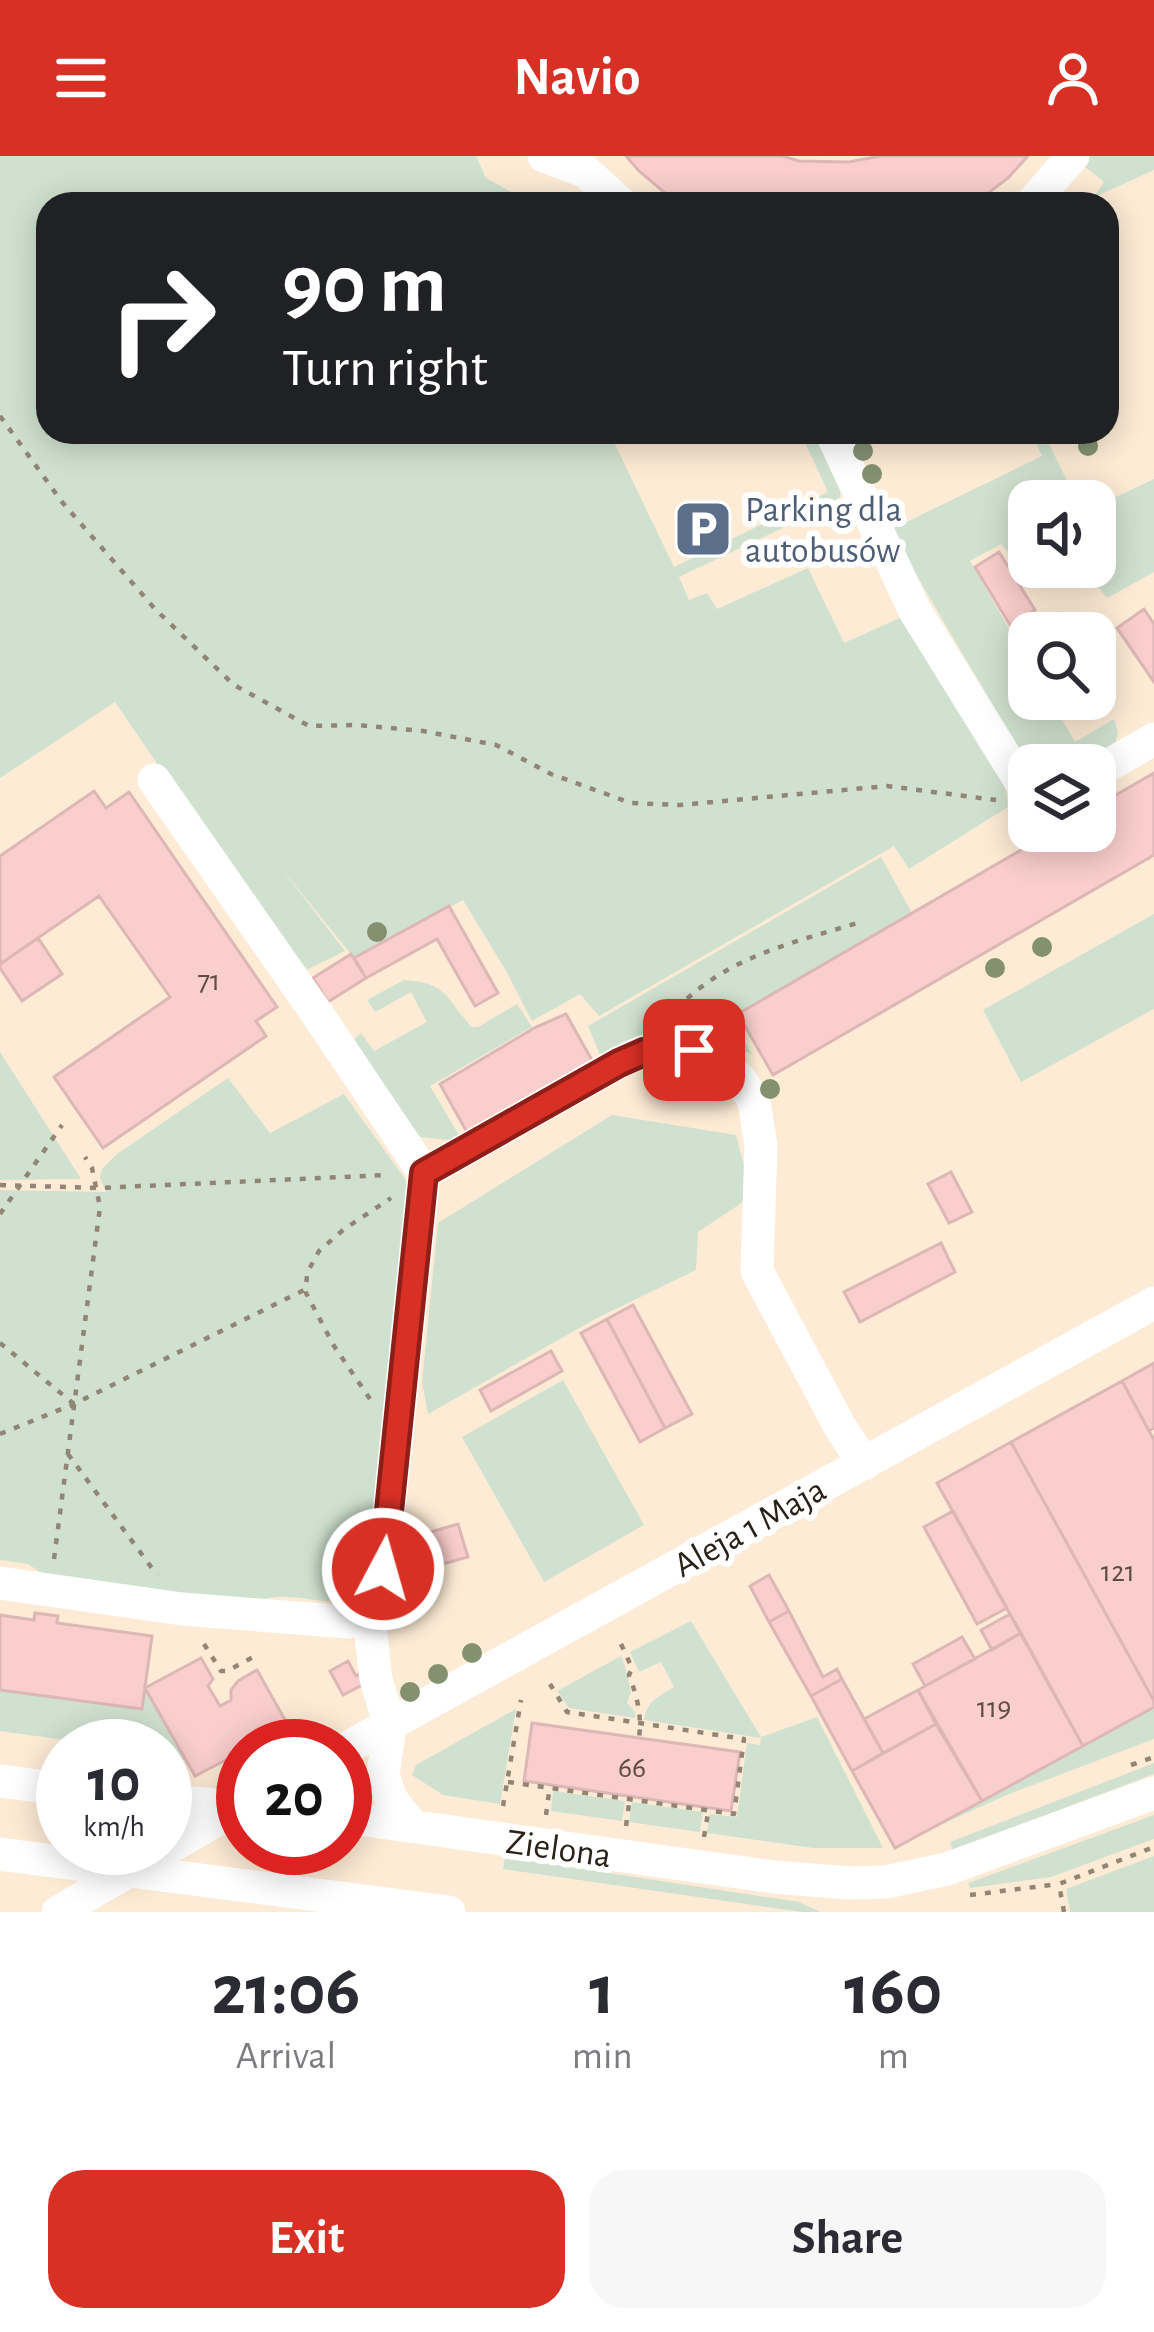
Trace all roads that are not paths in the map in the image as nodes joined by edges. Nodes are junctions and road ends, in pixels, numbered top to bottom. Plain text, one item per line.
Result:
1 (544, 156) edge
2 (1073, 156) edge
3 (581, 164) edge
4 (609, 192) edge
5 (1041, 192) edge
6 (838, 444) edge
7 (1154, 739) edge
8 (1116, 760) edge
9 (1008, 761) edge
10 (154, 780) dead end
11 (424, 1173) junction
12 (1154, 1304) edge
13 (864, 1463) junction
14 (0, 1583) edge
15 (369, 1618) junction
16 (390, 1726) junction
17 (372, 1735) edge
18 (0, 1781) edge
19 (36, 1786) edge
20 (1154, 1792) edge
21 (372, 1821) edge
22 (412, 1826) junction
23 (0, 1854) edge
24 (36, 1858) edge
25 (121, 1875) edge
26 (168, 1875) edge
27 (774, 1877) junction
28 (58, 1912) edge
29 (448, 1912) edge
30 (861, 1912) edge

1 - 3 street
2 - 5 street
3 - 4 street
6 - 9 street
7 - 8 street
10 - 11 street
11 - 13 street
11 - 15 street
12 - 13 street, Aleja 1 Maja
13 - 16 street, Aleja 1 Maja
14 - 15 street
15 - 16 street
16 - 17 street, Aleja 1 Maja
16 - 22 street
18 - 19 street
20 - 27 street, Zielona
21 - 22 street, Zielona
22 - 27 street, Zielona
23 - 24 street
25 - 28 street
26 - 29 street
27 - 30 street, Zielona

